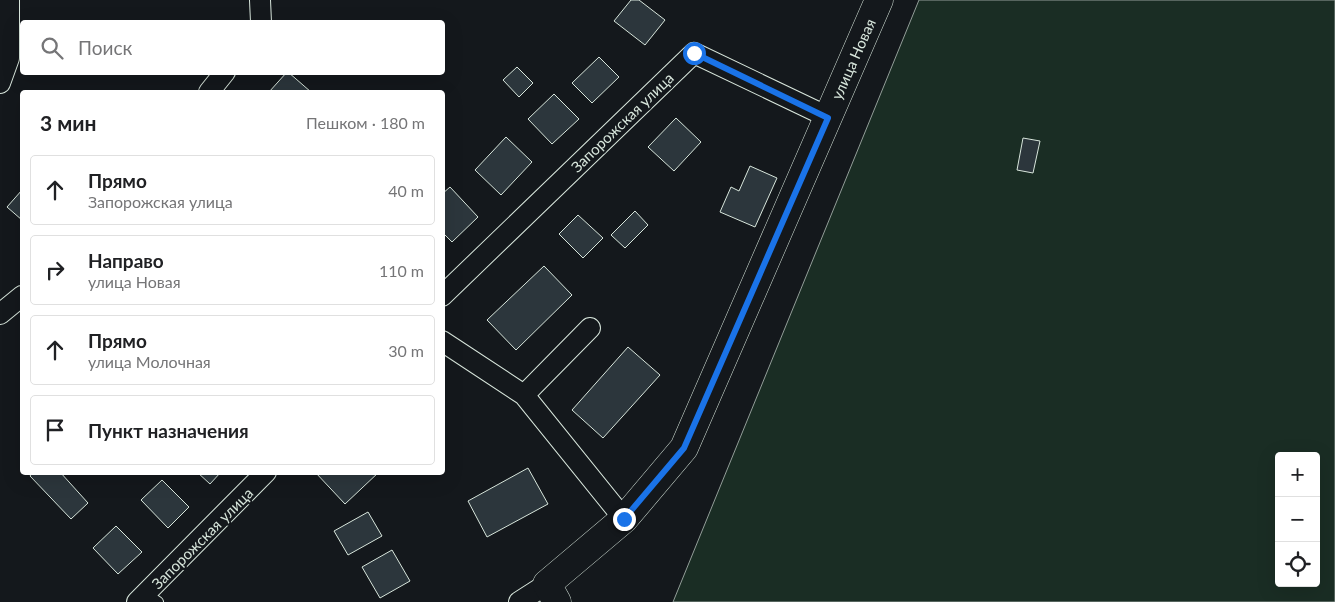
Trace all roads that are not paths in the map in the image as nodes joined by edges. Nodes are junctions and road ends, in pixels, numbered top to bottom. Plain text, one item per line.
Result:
1 (9, 0) edge
2 (260, 0) edge
3 (879, 0) edge
4 (261, 20) edge
5 (223, 75) edge
6 (0, 83) edge
7 (211, 90) edge
8 (828, 118) junction
9 (445, 293) edge
10 (20, 298) edge
11 (0, 314) edge
12 (590, 328) dead end
13 (445, 343) edge
14 (524, 395) junction
15 (263, 475) edge
16 (624, 519) junction
17 (552, 593) edge
18 (147, 599) edge
19 (519, 602) edge

1 - 6 street
2 - 4 street
3 - 8 street, улица Новая
5 - 7 street
8 - 9 street, Запорожская улица
8 - 16 street, улица Новая
10 - 11 street
12 - 14 street
13 - 14 street
14 - 16 street
15 - 18 street, Запорожская улица
16 - 17 street, улица Новая
17 - 19 street

